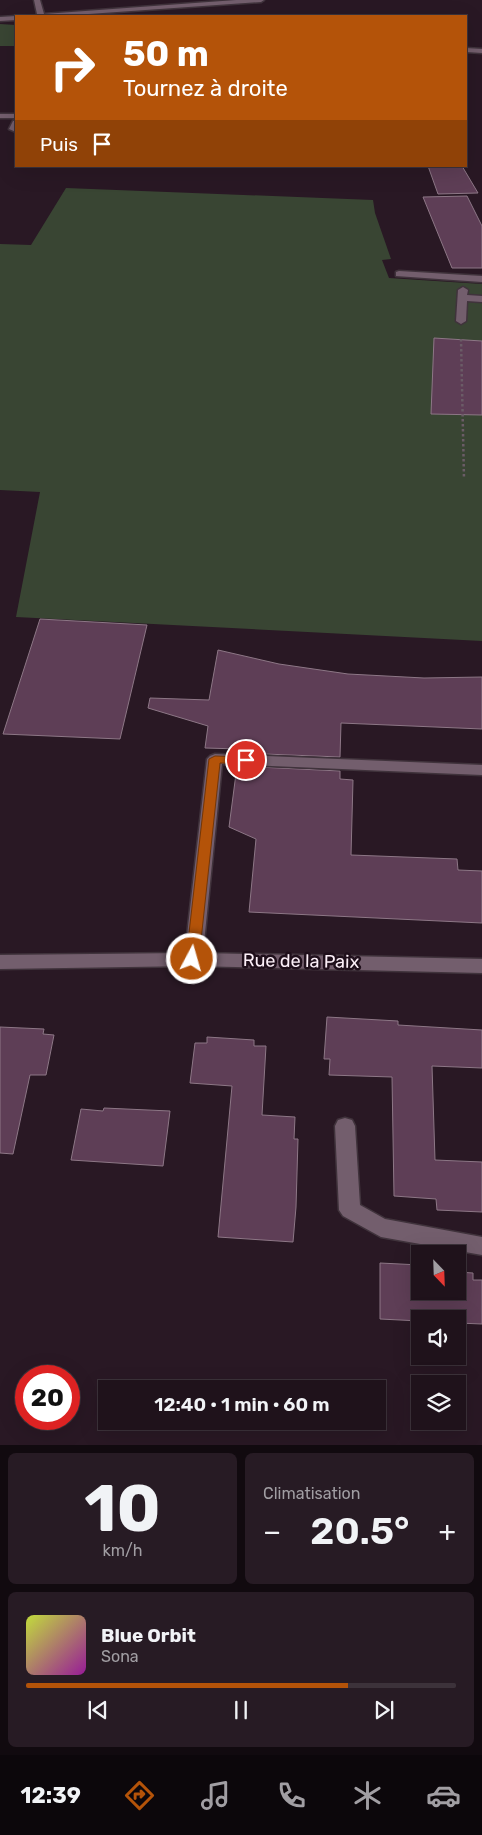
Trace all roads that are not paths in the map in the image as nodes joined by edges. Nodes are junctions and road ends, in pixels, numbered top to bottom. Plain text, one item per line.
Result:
1 (37, 0) edge
2 (261, 0) edge
3 (40, 15) edge
4 (54, 15) edge
5 (15, 18) edge
6 (0, 20) edge
7 (15, 22) edge
8 (467, 50) edge
9 (482, 51) edge
10 (0, 116) edge
11 (15, 116) edge
12 (399, 274) dead end
13 (482, 279) edge
14 (482, 299) edge
15 (461, 321) road end
16 (482, 770) edge
17 (192, 959) junction
18 (0, 962) edge
19 (482, 966) edge
20 (345, 1126) dead end
21 (482, 1246) edge

1 - 3 street
2 - 4 street
5 - 6 street
6 - 7 street
8 - 9 street
10 - 11 street
12 - 13 street
14 - 15 street
16 - 17 street
17 - 18 street, Rue de la Paix
17 - 19 street, Rue de la Paix
20 - 21 street

